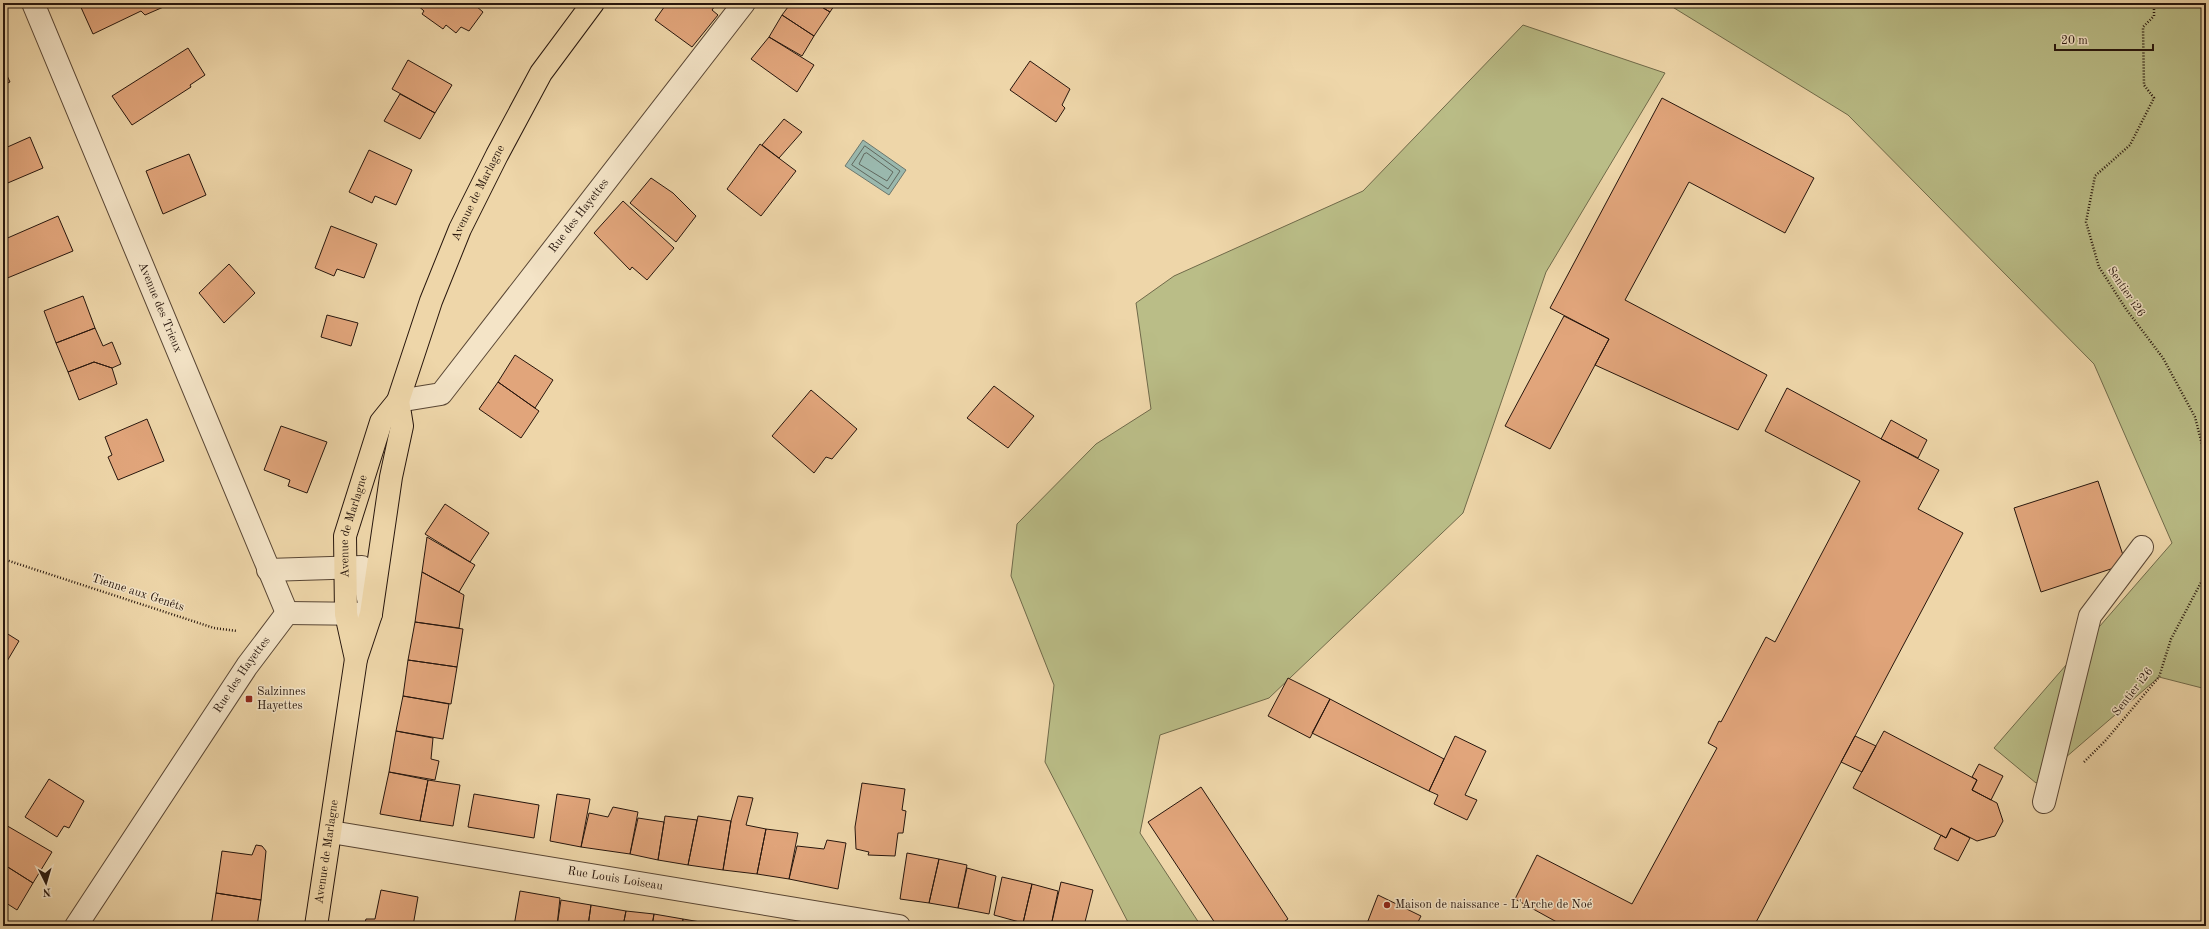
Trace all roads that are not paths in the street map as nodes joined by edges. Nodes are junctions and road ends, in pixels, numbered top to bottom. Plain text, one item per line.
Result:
1 (33, 3) edge
2 (593, 3) edge
3 (744, 3) edge
4 (398, 401) junction
5 (2142, 547) dead end
6 (346, 568) junction
7 (268, 570) junction
8 (286, 613) junction
9 (346, 614) junction
10 (371, 614) junction
11 (356, 659) junction
12 (2044, 802) dead end
13 (331, 832) junction
14 (76, 926) edge
15 (316, 926) edge
16 (899, 926) edge

1 - 7 street, Avenue des Trieux
2 - 4 main road, Avenue de Marlagne
3 - 4 street, Rue des Hayettes
4 - 6 main road, Avenue de Marlagne
4 - 10 main road, Avenue de Marlagne
5 - 12 street
6 - 7 street
6 - 9 main road, Avenue de Marlagne
6 - 10 street
7 - 8 street, Avenue des Trieux
8 - 9 street
8 - 14 street, Rue des Hayettes
9 - 10 street
9 - 11 main road, Avenue de Marlagne
10 - 11 main road, Avenue de Marlagne
11 - 13 main road, Avenue de Marlagne
13 - 15 main road, Avenue de Marlagne
13 - 16 street, Rue Louis Loiseau

